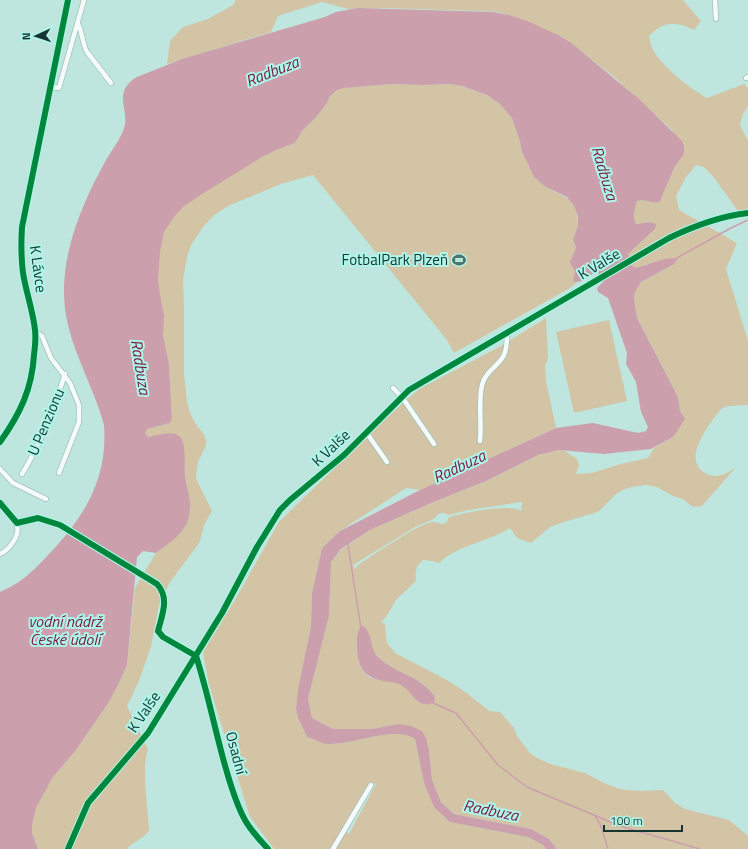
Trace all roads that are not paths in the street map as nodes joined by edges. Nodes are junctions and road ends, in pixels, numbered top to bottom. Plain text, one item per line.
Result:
1 (68, 0) edge
2 (84, 0) edge
3 (715, 0) edge
4 (716, 19) dead end
5 (78, 24) junction
6 (111, 83) dead end
7 (51, 87) junction
8 (748, 213) edge
9 (35, 331) junction
10 (507, 334) junction
11 (65, 374) junction
12 (393, 388) dead end
13 (402, 397) junction
14 (366, 432) junction
15 (480, 441) dead end
16 (0, 442) edge
17 (434, 444) dead end
18 (387, 462) dead end
19 (0, 469) edge
20 (22, 474) dead end
21 (59, 474) dead end
22 (46, 499) dead end
23 (0, 503) edge
24 (0, 554) edge
25 (196, 656) junction
26 (370, 785) dead end
27 (68, 849) edge
28 (268, 849) edge
29 (333, 849) edge

1 - 7 street, K Lávce
2 - 5 street
3 - 4 street
5 - 6 street
5 - 7 street
7 - 9 street, K Lávce
8 - 10 street, K Valše
9 - 11 street, U Penzionu
9 - 16 street, K Lávce
10 - 13 street, K Valše
10 - 15 street
11 - 20 street, U Penzionu
11 - 21 street
12 - 13 street
13 - 14 street, K Valše
13 - 17 street
14 - 18 street
14 - 25 street, K Valše
19 - 22 street
23 - 24 street
25 - 27 street, K Valše
25 - 28 street, Osadní
26 - 29 street

